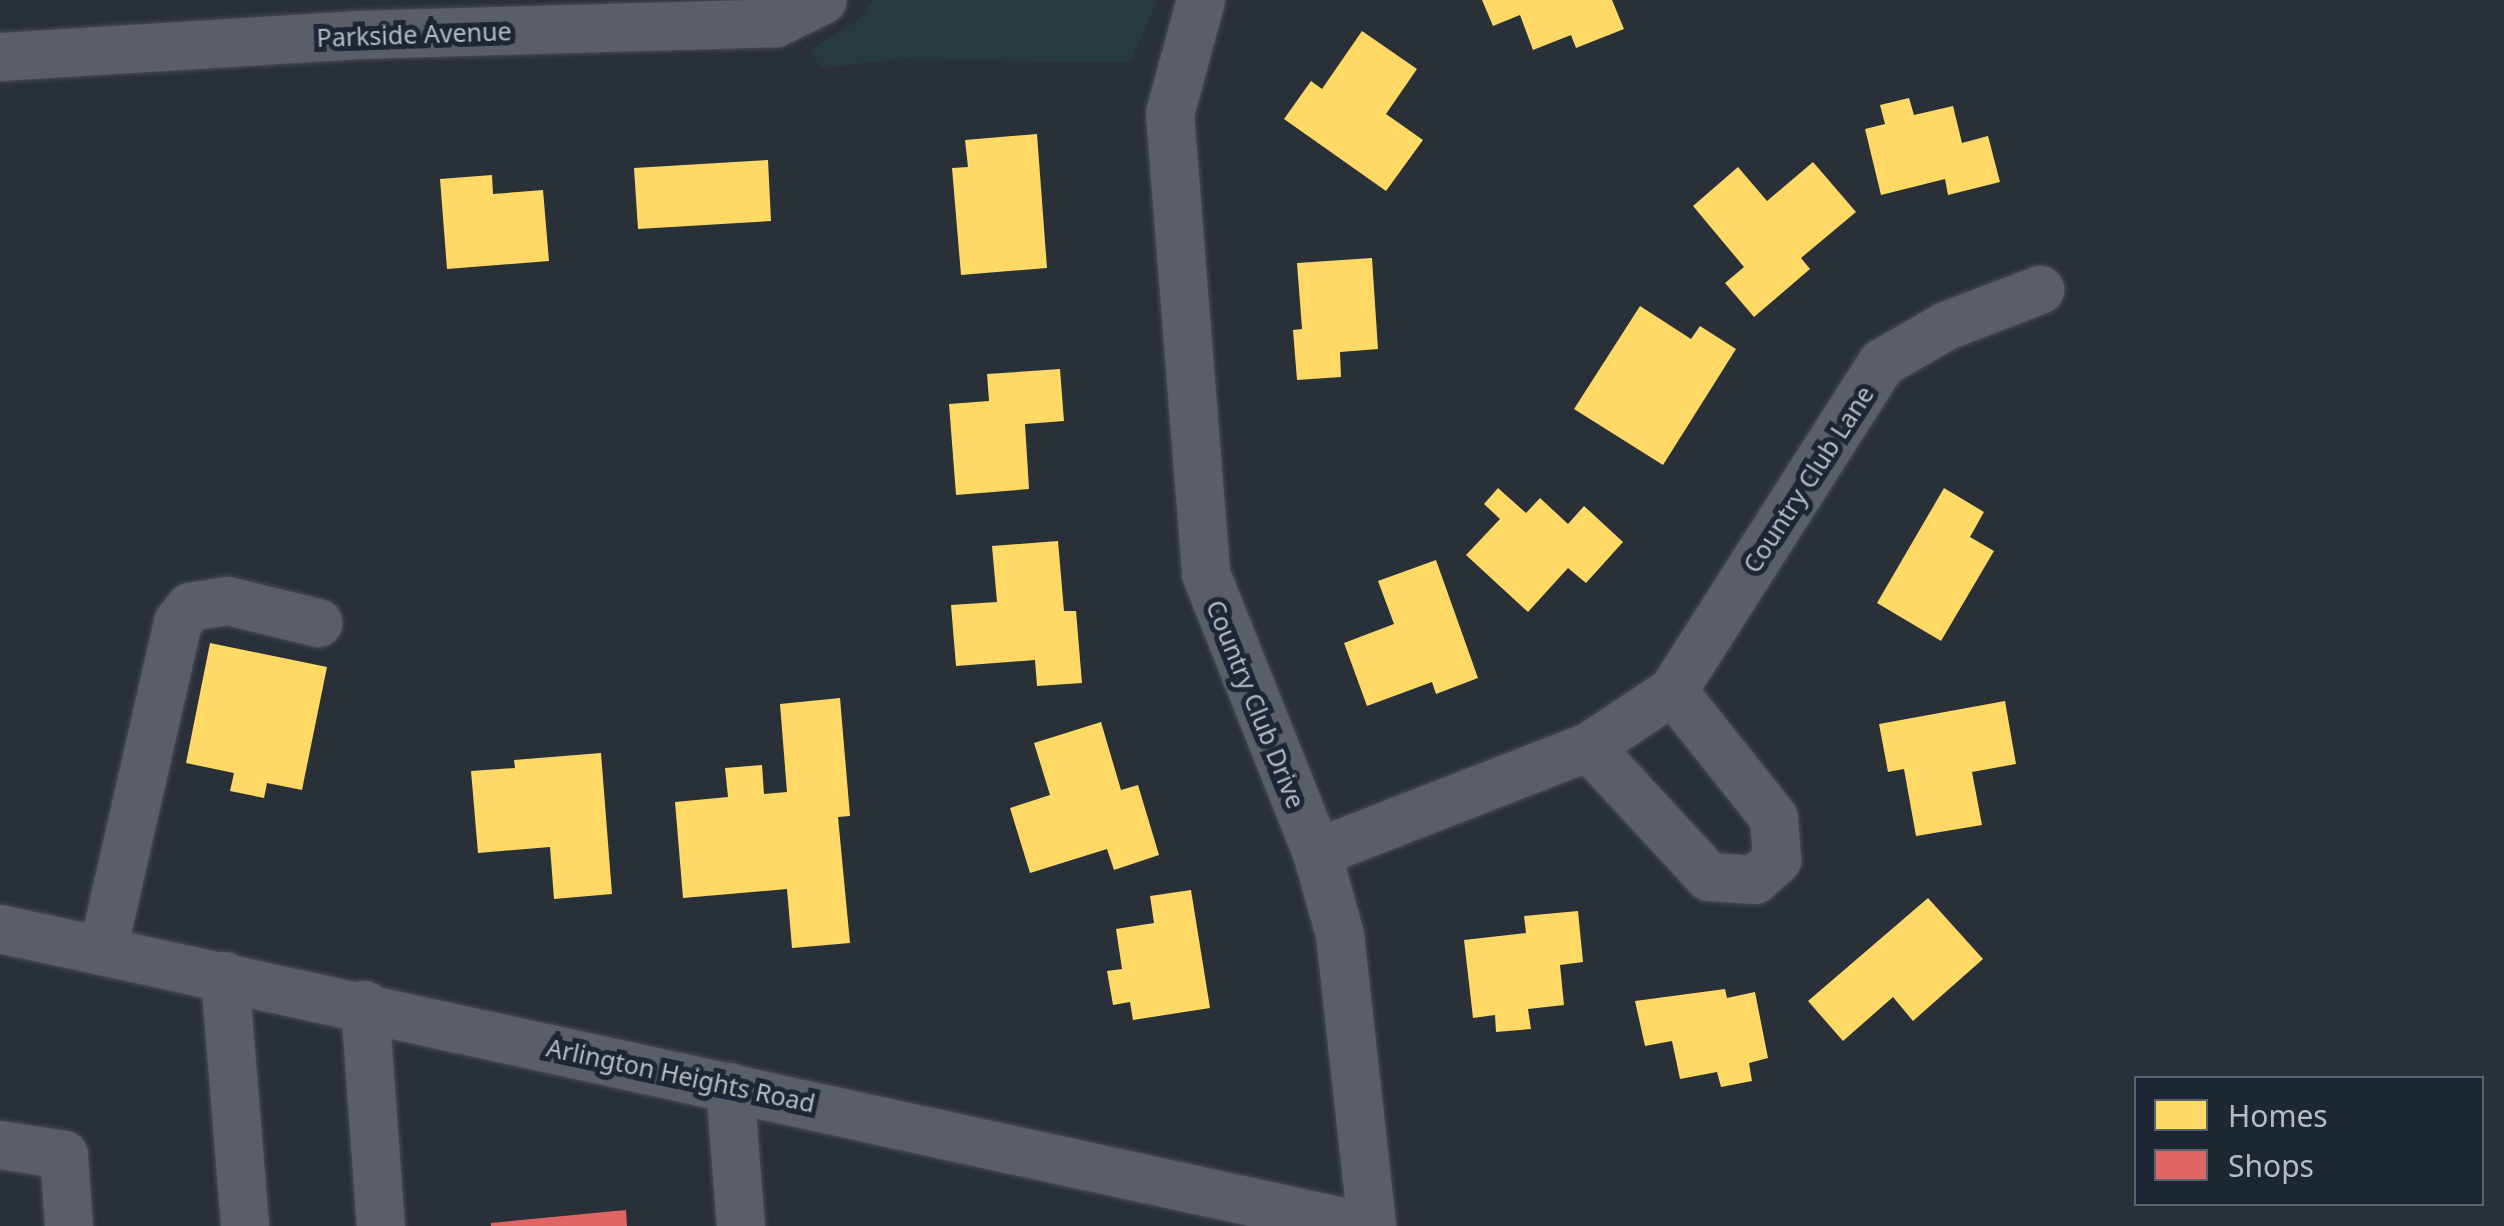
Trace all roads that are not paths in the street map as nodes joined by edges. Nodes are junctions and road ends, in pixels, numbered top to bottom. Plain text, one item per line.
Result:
1 (823, 0) edge
2 (1200, 0) edge
3 (0, 57) edge
4 (2040, 290) dead end
5 (318, 623) dead end
6 (1673, 692) junction
7 (1590, 747) junction
8 (1316, 853) junction
9 (0, 928) edge
10 (104, 950) junction
11 (224, 976) junction
12 (364, 1006) junction
13 (730, 1086) junction
14 (0, 1145) edge
15 (69, 1226) edge
16 (245, 1226) edge
17 (381, 1226) edge
18 (741, 1226) edge
19 (1361, 1226) edge
20 (1372, 1226) edge

1 - 3 street, Parkside Avenue
2 - 8 street, Country Club Drive
4 - 6 street, Country Club Lane
5 - 10 street
6 - 7 street, Country Club Lane
6 - 7 street
7 - 8 street, Country Club Lane
8 - 20 street, Country Club Drive
9 - 10 street, Arlington Heights Road
10 - 11 street, Arlington Heights Road
11 - 12 street, Arlington Heights Road
11 - 16 street
12 - 13 street, Arlington Heights Road
12 - 17 street
13 - 18 street
13 - 19 street, Arlington Heights Road
14 - 15 street

